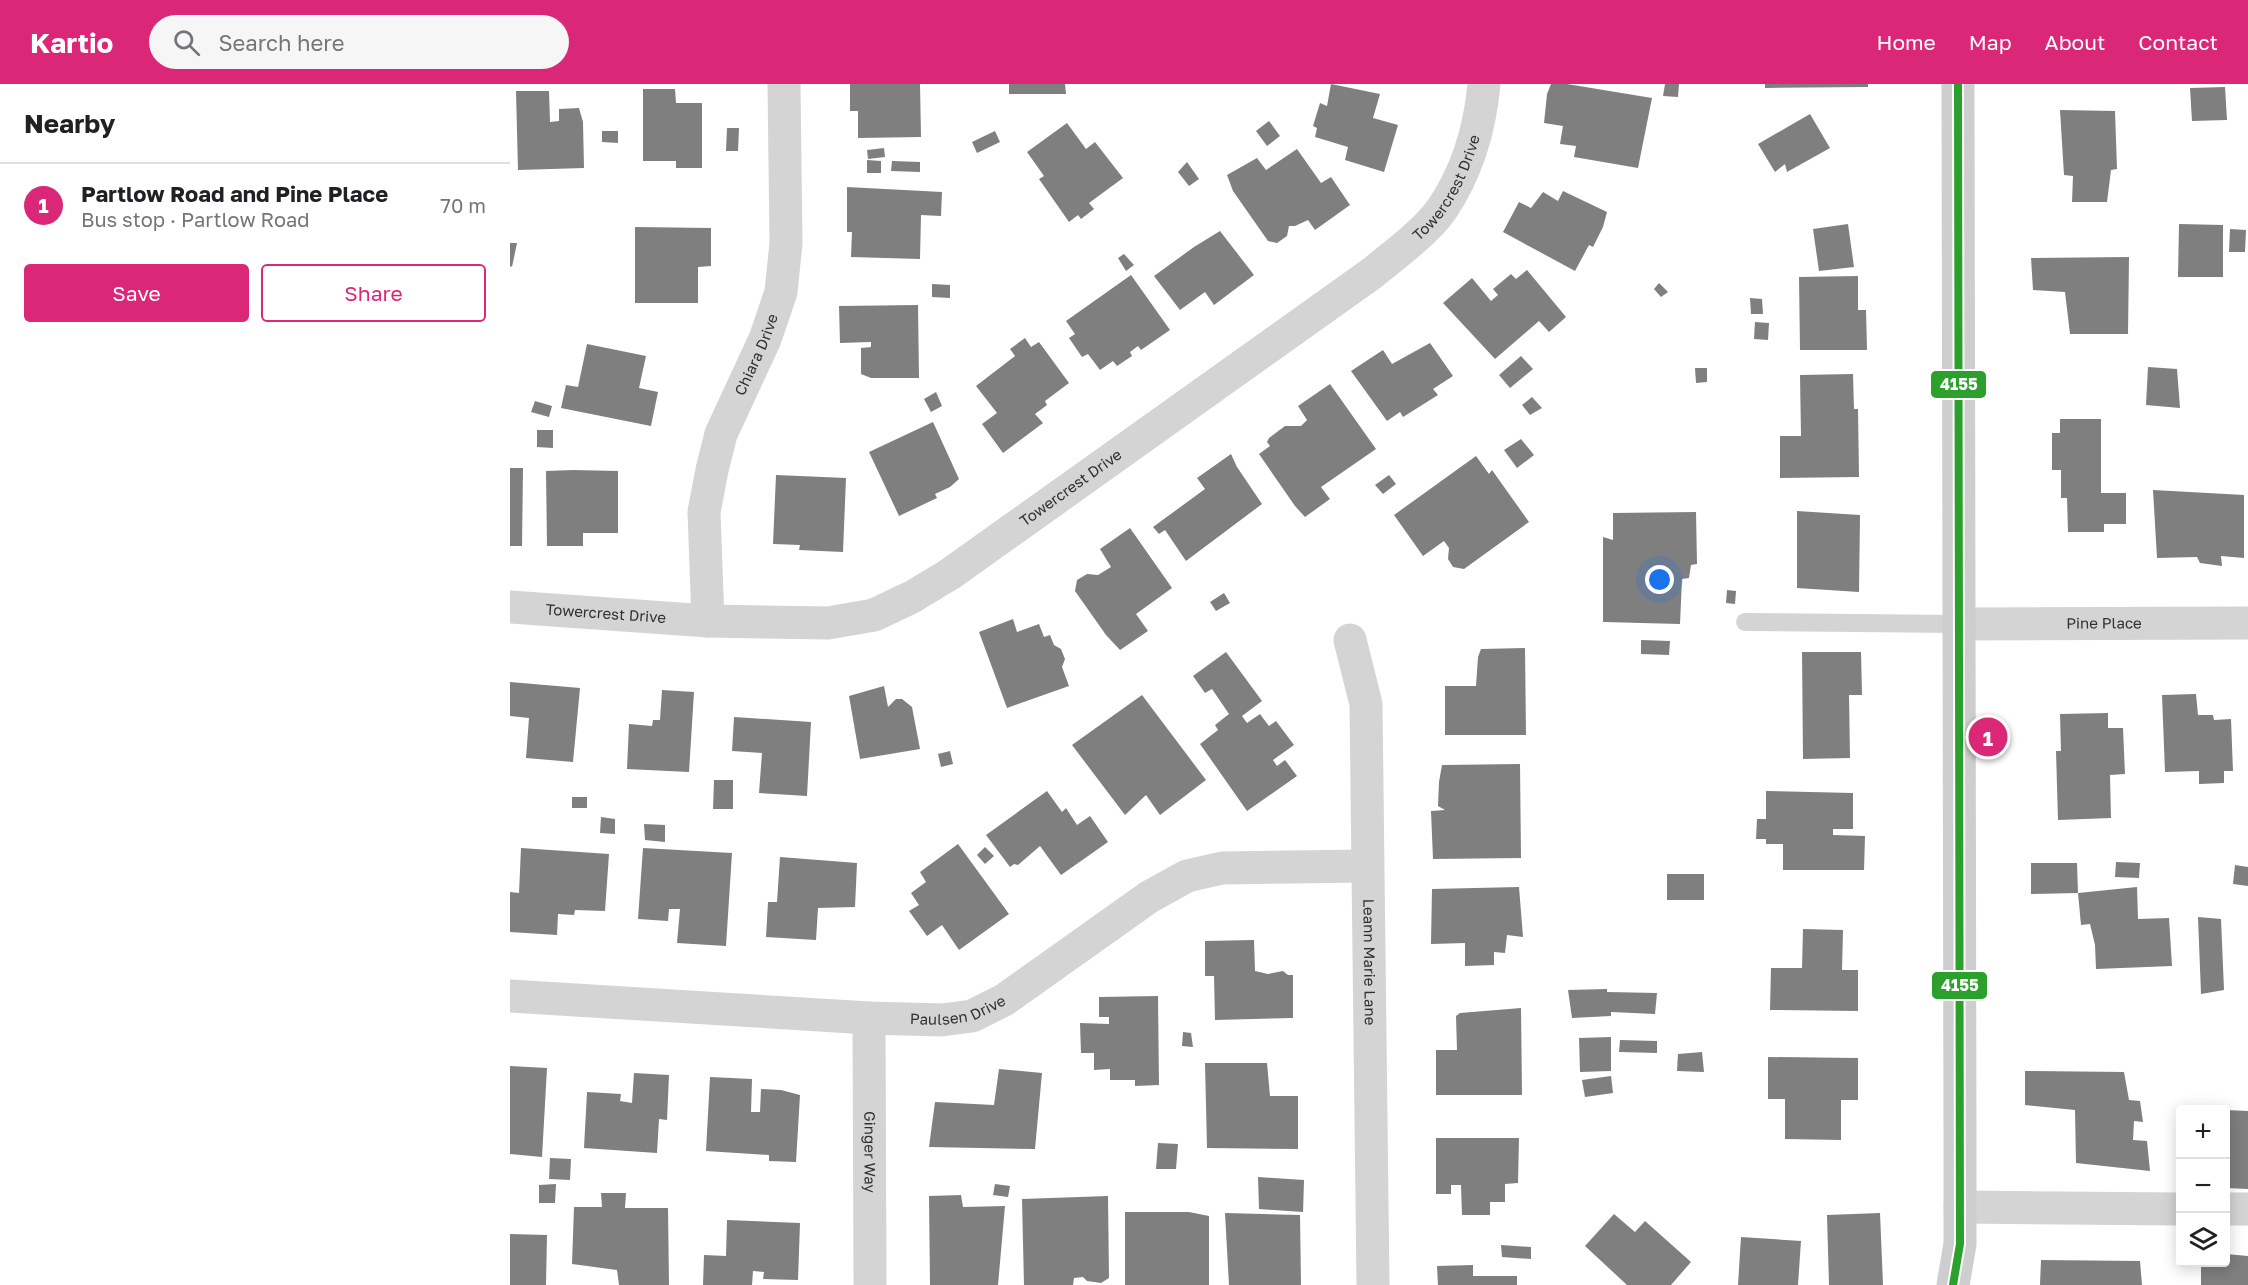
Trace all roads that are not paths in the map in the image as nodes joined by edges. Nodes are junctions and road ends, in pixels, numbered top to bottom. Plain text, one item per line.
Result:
1 (784, 84) edge
2 (1484, 84) edge
3 (1958, 84) edge
4 (510, 607) edge
5 (708, 621) junction
6 (1746, 622) dead end
7 (2248, 623) edge
8 (1958, 624) junction
9 (1350, 640) dead end
10 (1366, 866) junction
11 (510, 996) edge
12 (869, 1018) junction
13 (1960, 1207) junction
14 (2176, 1209) edge
15 (2230, 1209) edge
16 (2248, 1209) edge
17 (870, 1285) edge
18 (1373, 1285) edge
19 (1953, 1285) edge

1 - 5 street, Chiara Drive
2 - 5 street, Towercrest Drive
3 - 8 street
4 - 5 street, Towercrest Drive
6 - 8 lane
7 - 8 street, Pine Place
8 - 13 street
9 - 10 street, Leann Marie Lane
10 - 12 street, Paulsen Drive
10 - 18 street, Leann Marie Lane
11 - 12 street, Paulsen Drive
12 - 17 street, Ginger Way
13 - 14 street
13 - 19 street
15 - 16 street

